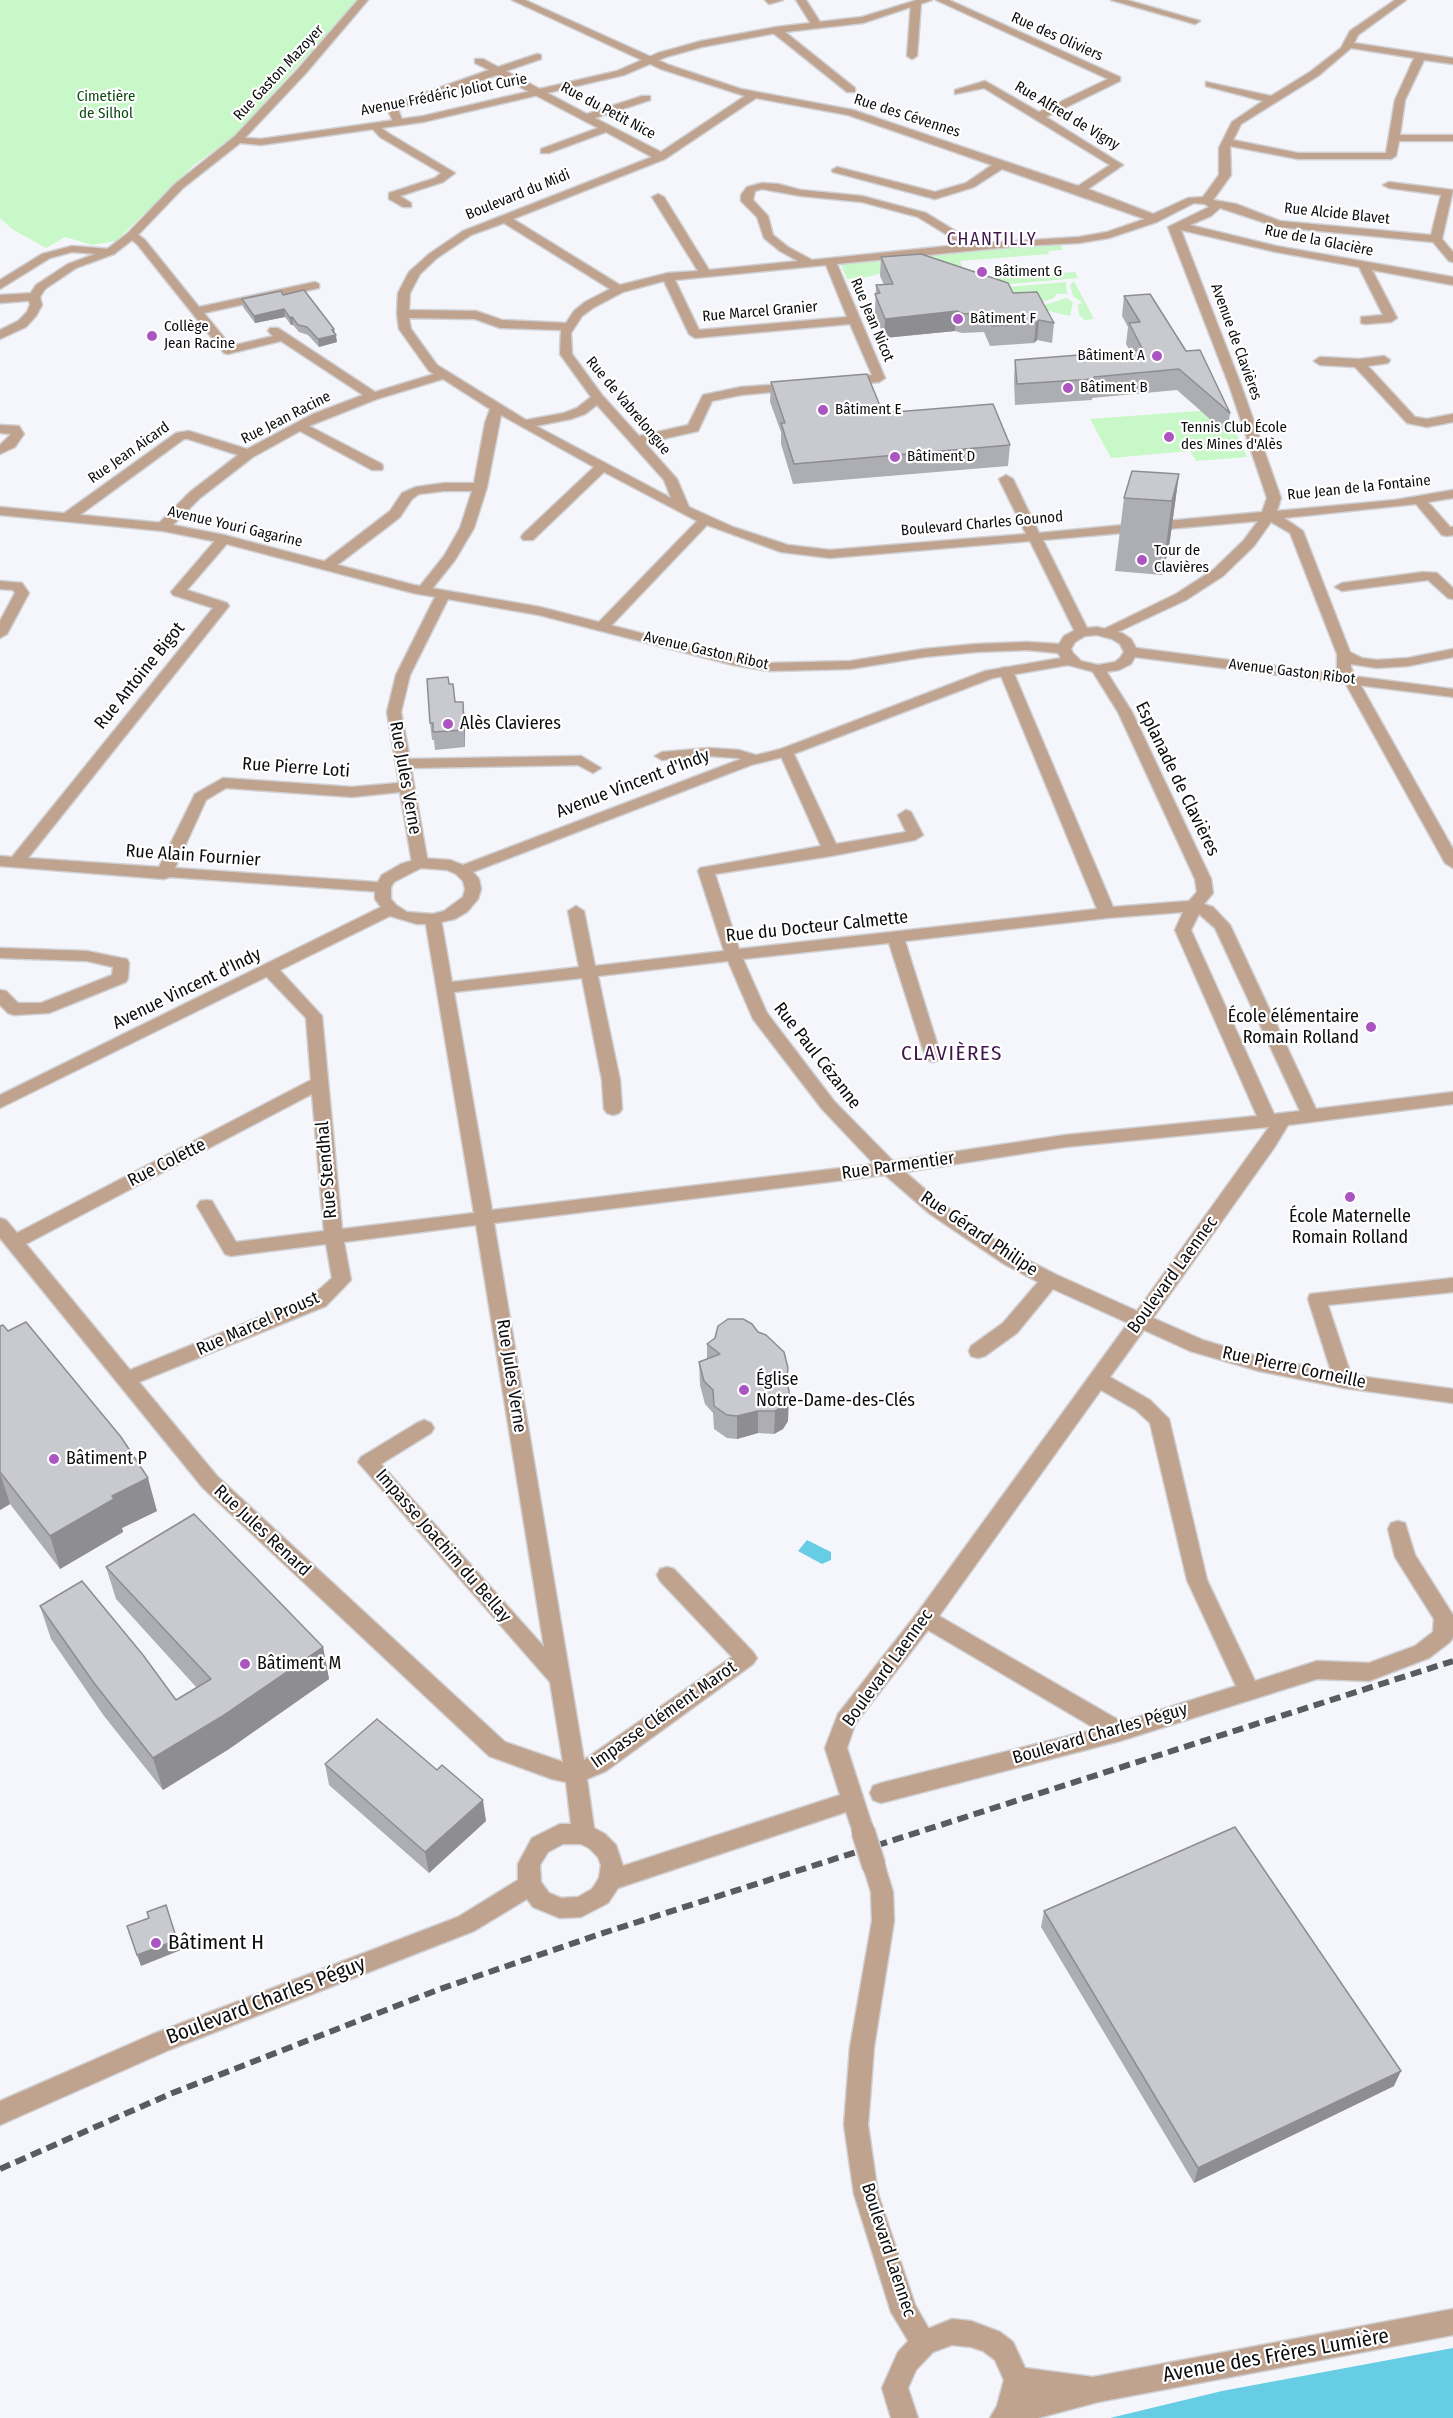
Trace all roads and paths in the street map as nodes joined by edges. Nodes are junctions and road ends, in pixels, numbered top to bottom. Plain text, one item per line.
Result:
1 (363, 0) edge
2 (517, 0) edge
3 (801, 0) edge
4 (927, 0) edge
5 (941, 0) edge
6 (1116, 0) edge
7 (1172, 0) edge
8 (1401, 0) edge
9 (916, 3) junction
10 (1168, 13) junction
11 (1195, 21) dead end
12 (817, 25) junction
13 (776, 30) junction
14 (1348, 45) junction
15 (1420, 56) junction
16 (537, 57) dead end
17 (912, 57) dead end
18 (479, 61) dead end
19 (647, 61) junction
20 (1453, 61) edge
21 (501, 71) junction
22 (1210, 84) dead end
23 (851, 90) dead end
24 (540, 92) junction
25 (959, 92) dead end
26 (754, 95) junction
27 (646, 98) dead end
28 (1272, 100) junction
29 (1040, 116) junction
30 (587, 117) junction
31 (398, 122) junction
32 (375, 126) junction
33 (608, 128) junction
34 (1396, 138) junction
35 (1453, 138) edge
36 (238, 139) junction
37 (1227, 142) junction
38 (545, 151) dead end
39 (661, 157) junction
40 (1000, 165) junction
41 (837, 170) dead end
42 (1389, 185) dead end
43 (1079, 190) junction
44 (1450, 193) edge
45 (658, 197) dead end
46 (1209, 202) junction
47 (407, 205) dead end
48 (504, 218) junction
49 (1153, 219) junction
50 (1177, 227) junction
51 (132, 235) junction
52 (1436, 239) junction
53 (967, 248) junction
54 (110, 252) junction
55 (1453, 259) edge
56 (830, 262) junction
57 (812, 264) junction
58 (1363, 264) junction
59 (706, 274) junction
60 (668, 277) junction
61 (1453, 281) edge
62 (0, 285) edge
63 (315, 286) dead end
64 (619, 289) junction
65 (34, 297) junction
66 (1, 298) edge
67 (195, 311) junction
68 (403, 314) junction
69 (854, 320) junction
70 (1365, 320) dead end
71 (568, 327) junction
72 (0, 335) edge
73 (1384, 360) dead end
74 (1320, 361) dead end
75 (1359, 363) junction
76 (444, 375) junction
77 (833, 382) edge
78 (810, 384) edge
79 (373, 396) junction
80 (598, 398) junction
81 (497, 408) junction
82 (1453, 418) edge
83 (524, 424) junction
84 (299, 426) junction
85 (0, 429) edge
86 (636, 441) junction
87 (0, 450) edge
88 (248, 454) junction
89 (376, 466) dead end
90 (602, 466) junction
91 (1006, 479) dead end
92 (480, 487) junction
93 (1453, 494) edge
94 (1419, 500) junction
95 (683, 509) junction
96 (0, 510) edge
97 (1267, 514) junction
98 (68, 517) junction
99 (705, 520) junction
100 (163, 527) junction
101 (1453, 531) edge
102 (1034, 536) junction
103 (528, 537) dead end
104 (224, 539) junction
105 (327, 566) junction
106 (0, 585) edge
107 (1342, 587) dead end
108 (423, 591) junction
109 (1453, 595) edge
110 (443, 596) junction
111 (603, 626) junction
112 (1082, 632) junction
113 (1107, 633) junction
114 (0, 634) edge
115 (1131, 652) junction
116 (1453, 653) edge
117 (1344, 654) junction
118 (1067, 655) junction
119 (1408, 662) junction
120 (1387, 663) junction
121 (1098, 669) junction
122 (1006, 671) junction
123 (1354, 680) junction
124 (1394, 685) junction
125 (1453, 693) edge
126 (786, 752) junction
127 (662, 756) dead end
128 (754, 759) junction
129 (402, 764) junction
130 (593, 768) dead end
131 (406, 787) junction
132 (906, 815) dead end
133 (831, 851) junction
134 (8, 862) edge
135 (420, 863) junction
136 (1453, 863) edge
137 (164, 874) junction
138 (466, 875) junction
139 (383, 888) junction
140 (1194, 906) junction
141 (390, 909) junction
142 (576, 911) dead end
143 (1107, 913) junction
144 (433, 919) junction
145 (896, 938) junction
146 (0, 953) edge
147 (734, 956) junction
148 (270, 970) junction
149 (589, 972) junction
150 (445, 988) junction
151 (0, 994) edge
152 (933, 1056) dead end
153 (320, 1083) junction
154 (1453, 1098) edge
155 (0, 1102) edge
156 (613, 1109) dead end
157 (1311, 1116) junction
158 (1275, 1120) junction
159 (889, 1168) junction
160 (206, 1206) dead end
161 (484, 1218) junction
162 (0, 1225) edge
163 (333, 1234) junction
164 (14, 1242) junction
165 (1050, 1280) junction
166 (1453, 1285) edge
167 (1141, 1320) junction
168 (978, 1351) dead end
169 (127, 1379) junction
170 (1098, 1379) junction
171 (1344, 1381) junction
172 (1453, 1396) edge
173 (424, 1428) dead end
174 (1398, 1529) dead end
175 (667, 1575) dead end
176 (925, 1618) junction
177 (561, 1680) junction
178 (1249, 1691) junction
179 (1120, 1731) junction
180 (576, 1774) junction
181 (881, 1792) dead end
182 (853, 1800) junction
183 (583, 1834) junction
184 (610, 1880) junction
185 (530, 1885) junction
186 (0, 2113) edge
187 (1453, 2322) edge
188 (924, 2343) junction
189 (1017, 2380) junction
190 (1098, 2389) junction
191 (1006, 2416) edge
192 (905, 2418) edge

1 - 36 street, Rue Gaston Mazoyer
2 - 19 street, Rue des Cévennes
3 - 12 street
4 - 9 street, Avenue Frédéric Joliot Curie
5 - 29 street, Rue des Oliviers
6 - 10 street
7 - 10 street
8 - 14 street
9 - 12 street, Avenue Frédéric Joliot Curie
9 - 17 street
10 - 11 street
12 - 13 street, Avenue Frédéric Joliot Curie
13 - 19 street, Avenue Frédéric Joliot Curie
13 - 23 street
14 - 15 street
14 - 28 street
15 - 20 street
15 - 34 street
16 - 21 street
18 - 21 street, Rue du Petit Nice
19 - 24 street, Avenue Frédéric Joliot Curie
19 - 26 street, Rue des Cévennes
21 - 24 street, Rue du Petit Nice
21 - 31 street
22 - 28 street
24 - 30 street, Rue du Petit Nice
24 - 31 street, Avenue Frédéric Joliot Curie
25 - 29 street, Rue Alfred de Vigny
26 - 39 street, Boulevard du Midi
26 - 40 street, Rue des Cévennes
27 - 30 street
28 - 37 street
29 - 43 street, Rue Alfred de Vigny
30 - 33 street, Rue du Petit Nice
31 - 32 street, Avenue Frédéric Joliot Curie
32 - 36 street, Avenue Frédéric Joliot Curie
32 - 47 street
33 - 38 street
33 - 39 street, Rue du Petit Nice
34 - 35 street
34 - 37 street
36 - 51 street
37 - 46 street
39 - 48 street, Boulevard du Midi
40 - 41 street
40 - 43 street, Rue des Cévennes
42 - 44 street
43 - 49 street, Rue des Cévennes
44 - 52 street
45 - 59 street
46 - 49 street
46 - 50 street
46 - 52 street, Rue Alcide Blavet
48 - 64 street
48 - 68 street, Boulevard du Midi
49 - 50 street, Rue de la Glacière
49 - 53 street
50 - 58 street, Rue de la Glacière
50 - 97 street, Avenue de Clavières
51 - 54 street
51 - 67 street
52 - 55 street
53 - 56 street
53 - 57 street
54 - 62 street
54 - 65 street
56 - 57 street
56 - 69 street, Rue Jean Nicot
57 - 59 street
58 - 61 street, Rue de la Glacière
58 - 70 street
59 - 60 street
60 - 64 street
60 - 69 street, Rue Marcel Granier
63 - 67 street
64 - 71 street
65 - 66 street
65 - 72 street
67 - 79 street
68 - 71 street
68 - 76 street
69 - 77 street, Rue Jean Nicot
71 - 80 street, Rue de Vabrelongue
73 - 75 street
74 - 75 street
75 - 82 street
76 - 79 street, Rue Jean Racine
76 - 81 street
78 - 86 street
79 - 84 street, Rue Jean Racine
80 - 83 street
80 - 86 street, Rue de Vabrelongue
81 - 83 street
81 - 92 street
83 - 90 street
84 - 88 street, Rue Jean Racine
84 - 89 street
85 - 87 street
86 - 95 street, Rue de Vabrelongue
88 - 98 street, Rue Jean Aicard
88 - 100 street, Rue Jean Racine
90 - 95 street
90 - 103 street
91 - 102 street
92 - 105 street
92 - 108 street
93 - 94 street, Rue Jean de la Fontaine
94 - 97 street, Rue Jean de la Fontaine
94 - 101 street
95 - 99 street
96 - 98 street, Avenue Youri Gagarine
97 - 102 street, Boulevard Charles Gounod
97 - 113 street, Avenue de Clavières
97 - 117 street
98 - 100 street, Avenue Youri Gagarine
99 - 102 street, Boulevard Charles Gounod
99 - 111 street
100 - 104 street, Avenue Youri Gagarine
102 - 112 street
104 - 105 street, Avenue Youri Gagarine
104 - 134 street, Rue Antoine Bigot
105 - 108 street, Avenue Youri Gagarine
106 - 114 street
107 - 109 street
108 - 110 street, Avenue Gaston Ribot
110 - 111 street, Avenue Gaston Ribot
110 - 129 street, Rue Jules Verne
111 - 118 street, Avenue Gaston Ribot
112 - 113 street
112 - 118 street
113 - 115 street
115 - 121 street
115 - 123 street, Avenue Gaston Ribot
116 - 119 street
117 - 120 street
117 - 123 street
118 - 121 street
118 - 122 street, Avenue Vincent d'Indy
119 - 120 street
119 - 124 street
120 - 123 street
121 - 140 street, Esplanade de Clavières
122 - 126 street, Avenue Vincent d'Indy
122 - 143 street
123 - 124 street, Avenue Gaston Ribot
123 - 136 street
124 - 125 street, Avenue Gaston Ribot
126 - 128 street, Avenue Vincent d'Indy
126 - 133 street
126 - 138 street, Avenue Vincent d'Indy
127 - 128 street
128 - 138 street, Avenue Vincent d'Indy
129 - 130 street
129 - 131 street, Rue Jules Verne
131 - 135 street, Rue Jules Verne
131 - 137 street, Rue Pierre Loti
132 - 133 street
133 - 147 street, Rue Paul Cézanne
134 - 137 street, Rue Alain Fournier
135 - 138 street
135 - 139 street
137 - 139 street, Rue Alain Fournier
138 - 144 street
139 - 141 street
140 - 143 street, Rue du Docteur Calmette
140 - 157 street
140 - 158 street, Esplanade de Clavières
141 - 144 street
141 - 148 street, Avenue Vincent d'Indy
142 - 149 street
143 - 145 street, Rue du Docteur Calmette
144 - 150 street, Rue Jules Verne
145 - 147 street, Rue du Docteur Calmette
145 - 152 street
146 - 151 street
147 - 149 street, Rue du Docteur Calmette
147 - 159 street, Rue Paul Cézanne
148 - 153 street, Rue Stendhal
148 - 155 street, Avenue Vincent d'Indy
149 - 150 street, Rue du Docteur Calmette
149 - 156 street
150 - 161 street, Rue Jules Verne
153 - 163 street, Rue Stendhal
153 - 164 street, Rue Colette
154 - 157 street, Rue Parmentier
157 - 158 street, Rue Parmentier
158 - 159 street, Rue Parmentier
158 - 167 street, Boulevard Laennec
159 - 161 street, Rue Parmentier
159 - 165 street, Rue Gérard Philipe
160 - 163 street
161 - 163 street, Rue Stendhal
161 - 177 street, Rue Jules Verne
162 - 164 street, Rue Jules Renard
163 - 169 street, Rue Marcel Proust
164 - 169 street, Rue Jules Renard
165 - 167 street, Rue Gérard Philipe
165 - 168 street
166 - 171 street
167 - 170 street, Boulevard Laennec
167 - 171 street, Rue Pierre Corneille
169 - 180 street, Rue Jules Renard
170 - 176 street, Boulevard Laennec
170 - 178 street
171 - 172 street, Rue Pierre Corneille
173 - 177 street, Impasse Joachim du Bellay
174 - 178 street, Boulevard Charles Péguy
175 - 180 street, Impasse Clément Marot
176 - 179 street
176 - 182 street, Boulevard Laennec
177 - 180 street, Rue Jules Verne
178 - 179 street, Boulevard Charles Péguy
179 - 181 street, Boulevard Charles Péguy
180 - 183 street, Rue Jules Verne
182 - 184 street
182 - 188 street, Boulevard Laennec, bridge
183 - 184 street
183 - 185 street
184 - 185 street
185 - 186 street, Boulevard Charles Péguy
187 - 190 street, Avenue des Frères Lumière
188 - 189 street
188 - 192 street
189 - 190 street, Avenue des Frères Lumière
189 - 191 street
190 - 191 street, Avenue des Frères Lumière

